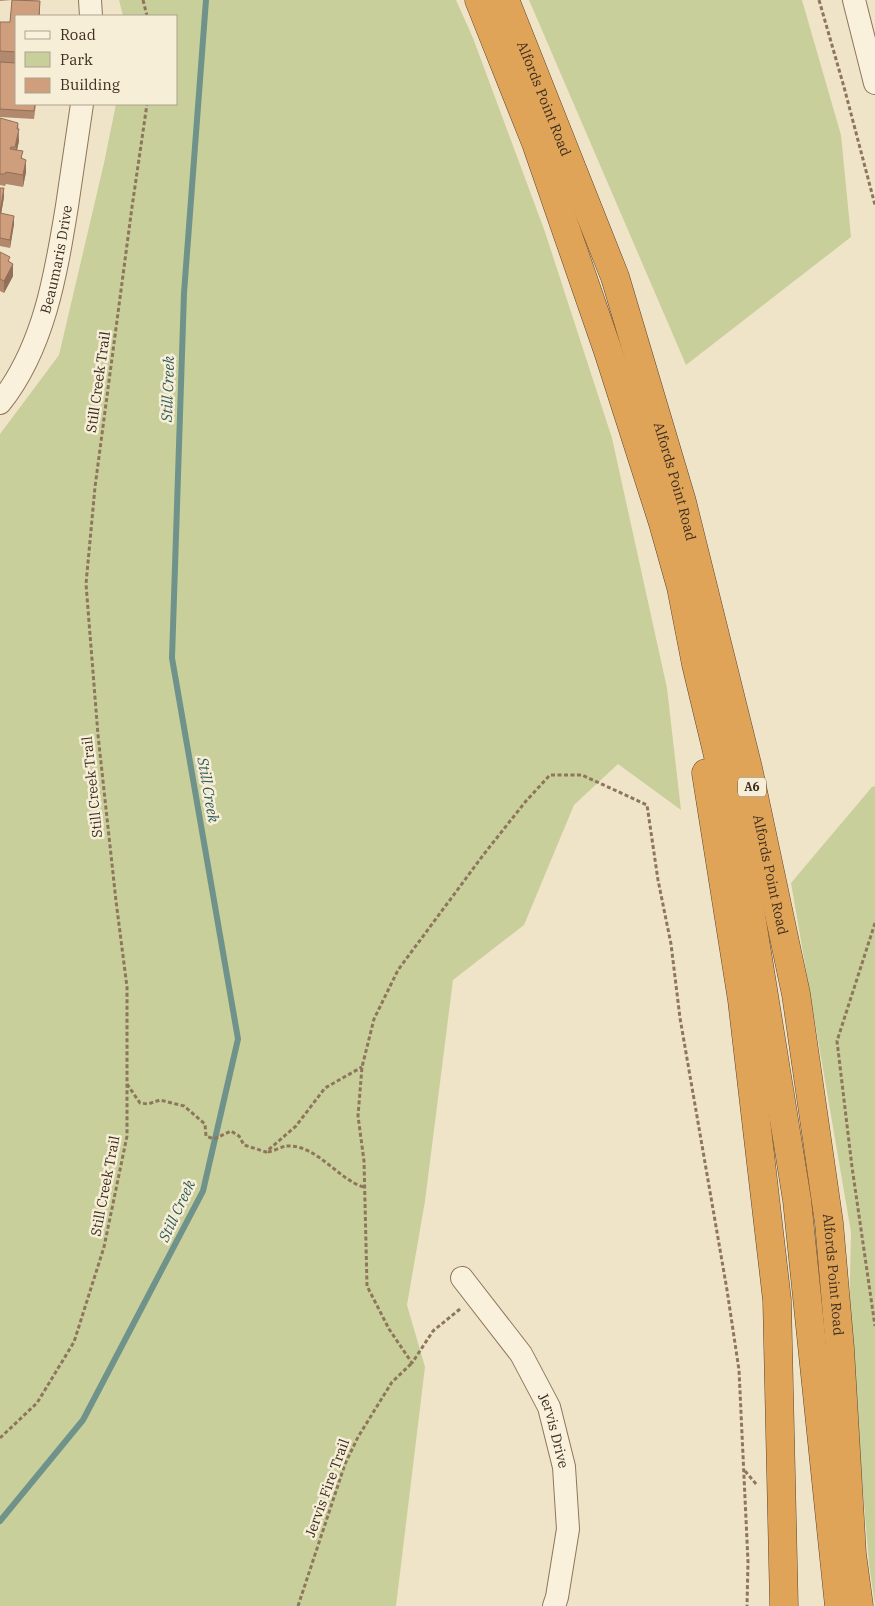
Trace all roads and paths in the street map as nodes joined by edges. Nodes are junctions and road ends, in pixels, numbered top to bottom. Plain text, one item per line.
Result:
1 (90, 0) edge
2 (143, 0) edge
3 (479, 0) edge
4 (505, 0) edge
5 (819, 0) edge
6 (854, 0) edge
7 (91, 15) edge
8 (147, 15) edge
9 (875, 83) edge
10 (82, 105) edge
11 (147, 105) edge
12 (875, 206) edge
13 (0, 404) edge
14 (696, 664) junction
15 (875, 923) edge
16 (362, 1067) junction
17 (127, 1083) junction
18 (266, 1152) junction
19 (364, 1188) junction
20 (462, 1278) joint
21 (875, 1326) edge
22 (412, 1363) junction
23 (0, 1438) edge
24 (298, 1606) edge
25 (554, 1606) edge
26 (747, 1606) edge
27 (784, 1606) edge
28 (839, 1606) edge
29 (859, 1606) edge

1 - 7 street
2 - 8 path
3 - 14 highway, Alfords Point Road / A6
4 - 29 highway, Alfords Point Road / A6
5 - 12 path
6 - 9 street
10 - 13 street, Beaumaris Drive
11 - 17 path, Still Creek Trail
14 - 27 highway, A6
14 - 28 highway, Alfords Point Road / A6
15 - 21 path
16 - 18 path
16 - 19 path
16 - 26 path
17 - 18 path
17 - 23 path, Still Creek Trail
18 - 19 path
19 - 22 path
20 - 22 path, Jervis Fire Trail
20 - 25 street, Jervis Drive
22 - 24 path, Jervis Fire Trail

